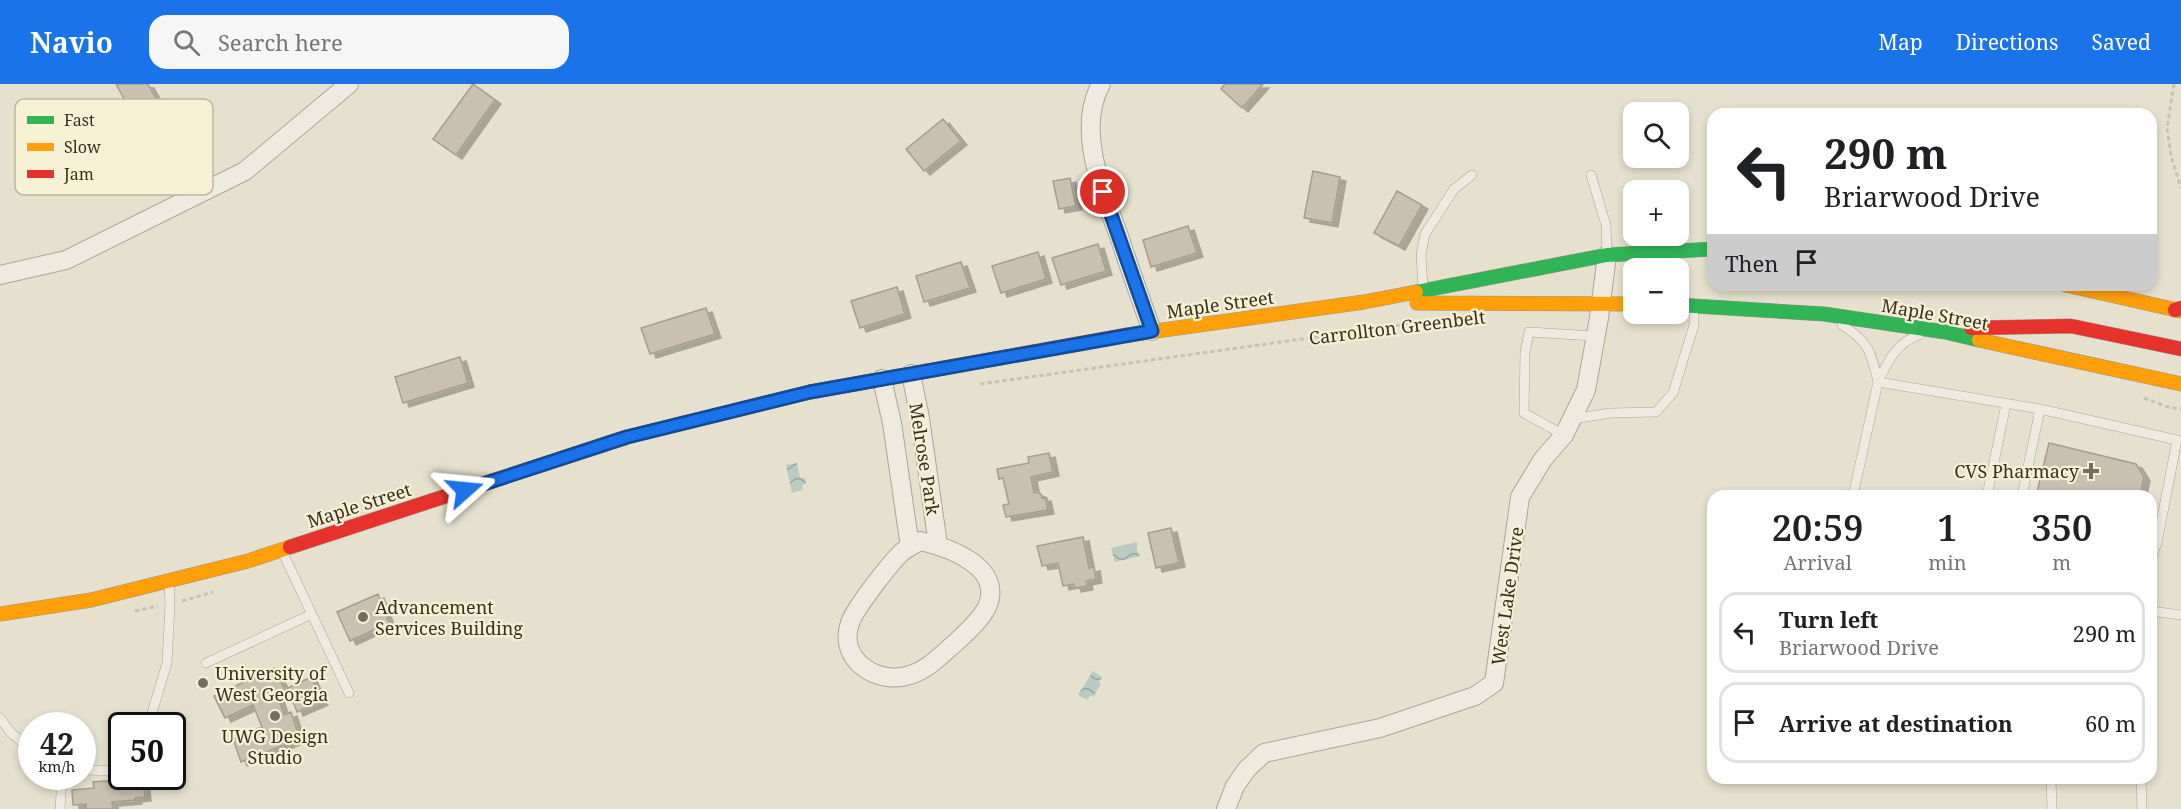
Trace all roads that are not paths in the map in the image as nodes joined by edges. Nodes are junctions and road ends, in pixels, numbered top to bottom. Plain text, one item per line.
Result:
1 (349, 84) edge
2 (1101, 84) edge
3 (1592, 175) dead end
4 (1472, 176) dead end
5 (213, 187) edge
6 (197, 195) edge
7 (1707, 249) edge
8 (1607, 255) junction
9 (0, 275) edge
10 (1424, 291) junction
11 (2093, 291) edge
12 (1364, 302) junction
13 (1601, 303) junction
14 (1623, 304) edge
15 (1689, 306) edge
16 (1694, 306) junction
17 (2179, 310) edge
18 (1824, 314) junction
19 (1152, 331) junction
20 (1938, 331) junction
21 (1595, 336) junction
22 (2181, 349) edge
23 (911, 374) junction
24 (882, 379) junction
25 (1878, 382) junction
26 (2178, 385) edge
27 (2006, 404) junction
28 (2040, 409) junction
29 (1572, 419) junction
30 (1564, 435) junction
31 (1854, 490) edge
32 (1988, 490) edge
33 (2023, 490) edge
34 (2157, 543) edge
35 (938, 545) junction
36 (910, 547) junction
37 (281, 550) junction
38 (169, 582) junction
39 (2157, 612) edge
40 (0, 614) edge
41 (312, 614) junction
42 (2181, 615) edge
43 (206, 663) dead end
44 (349, 693) dead end
45 (152, 712) edge
46 (0, 717) edge
47 (18, 739) edge
48 (2051, 784) edge
49 (2141, 784) edge
50 (61, 790) edge
51 (60, 809) edge
52 (1226, 809) edge
53 (2052, 809) edge
54 (2142, 809) edge

1 - 5 street
2 - 19 street
3 - 8 lane
4 - 10 lane
6 - 9 street
7 - 8 main road, Maple Street
8 - 10 main road, Maple Street
8 - 13 street, West Lake Drive
10 - 12 main road, Maple Street
11 - 17 main road
12 - 13 main road, Maple Street
12 - 19 main road, Maple Street
13 - 14 main road, Maple Street
13 - 21 street, West Lake Drive
15 - 16 main road, Maple Street
16 - 18 main road, Maple Street
16 - 29 lane
18 - 20 main road, Maple Street
18 - 25 lane
19 - 23 main road, Maple Street
20 - 22 main road
20 - 25 lane
20 - 26 main road, Maple Street
21 - 29 street, West Lake Drive
21 - 30 lane
23 - 24 main road, Maple Street
23 - 35 street, Melrose Park
24 - 36 street, Melrose Park
24 - 37 main road, Maple Street
25 - 27 lane
25 - 31 lane
27 - 28 lane
27 - 32 lane
28 - 33 lane
28 - 34 lane
29 - 30 street, West Lake Drive
30 - 52 street, West Lake Drive
35 - 36 street
35 - 36 street
37 - 38 main road, Maple Street
37 - 41 lane
38 - 40 main road, Maple Street
38 - 45 lane
39 - 42 lane
41 - 43 lane
41 - 44 lane
46 - 47 lane
48 - 53 lane
49 - 54 lane
50 - 51 lane

